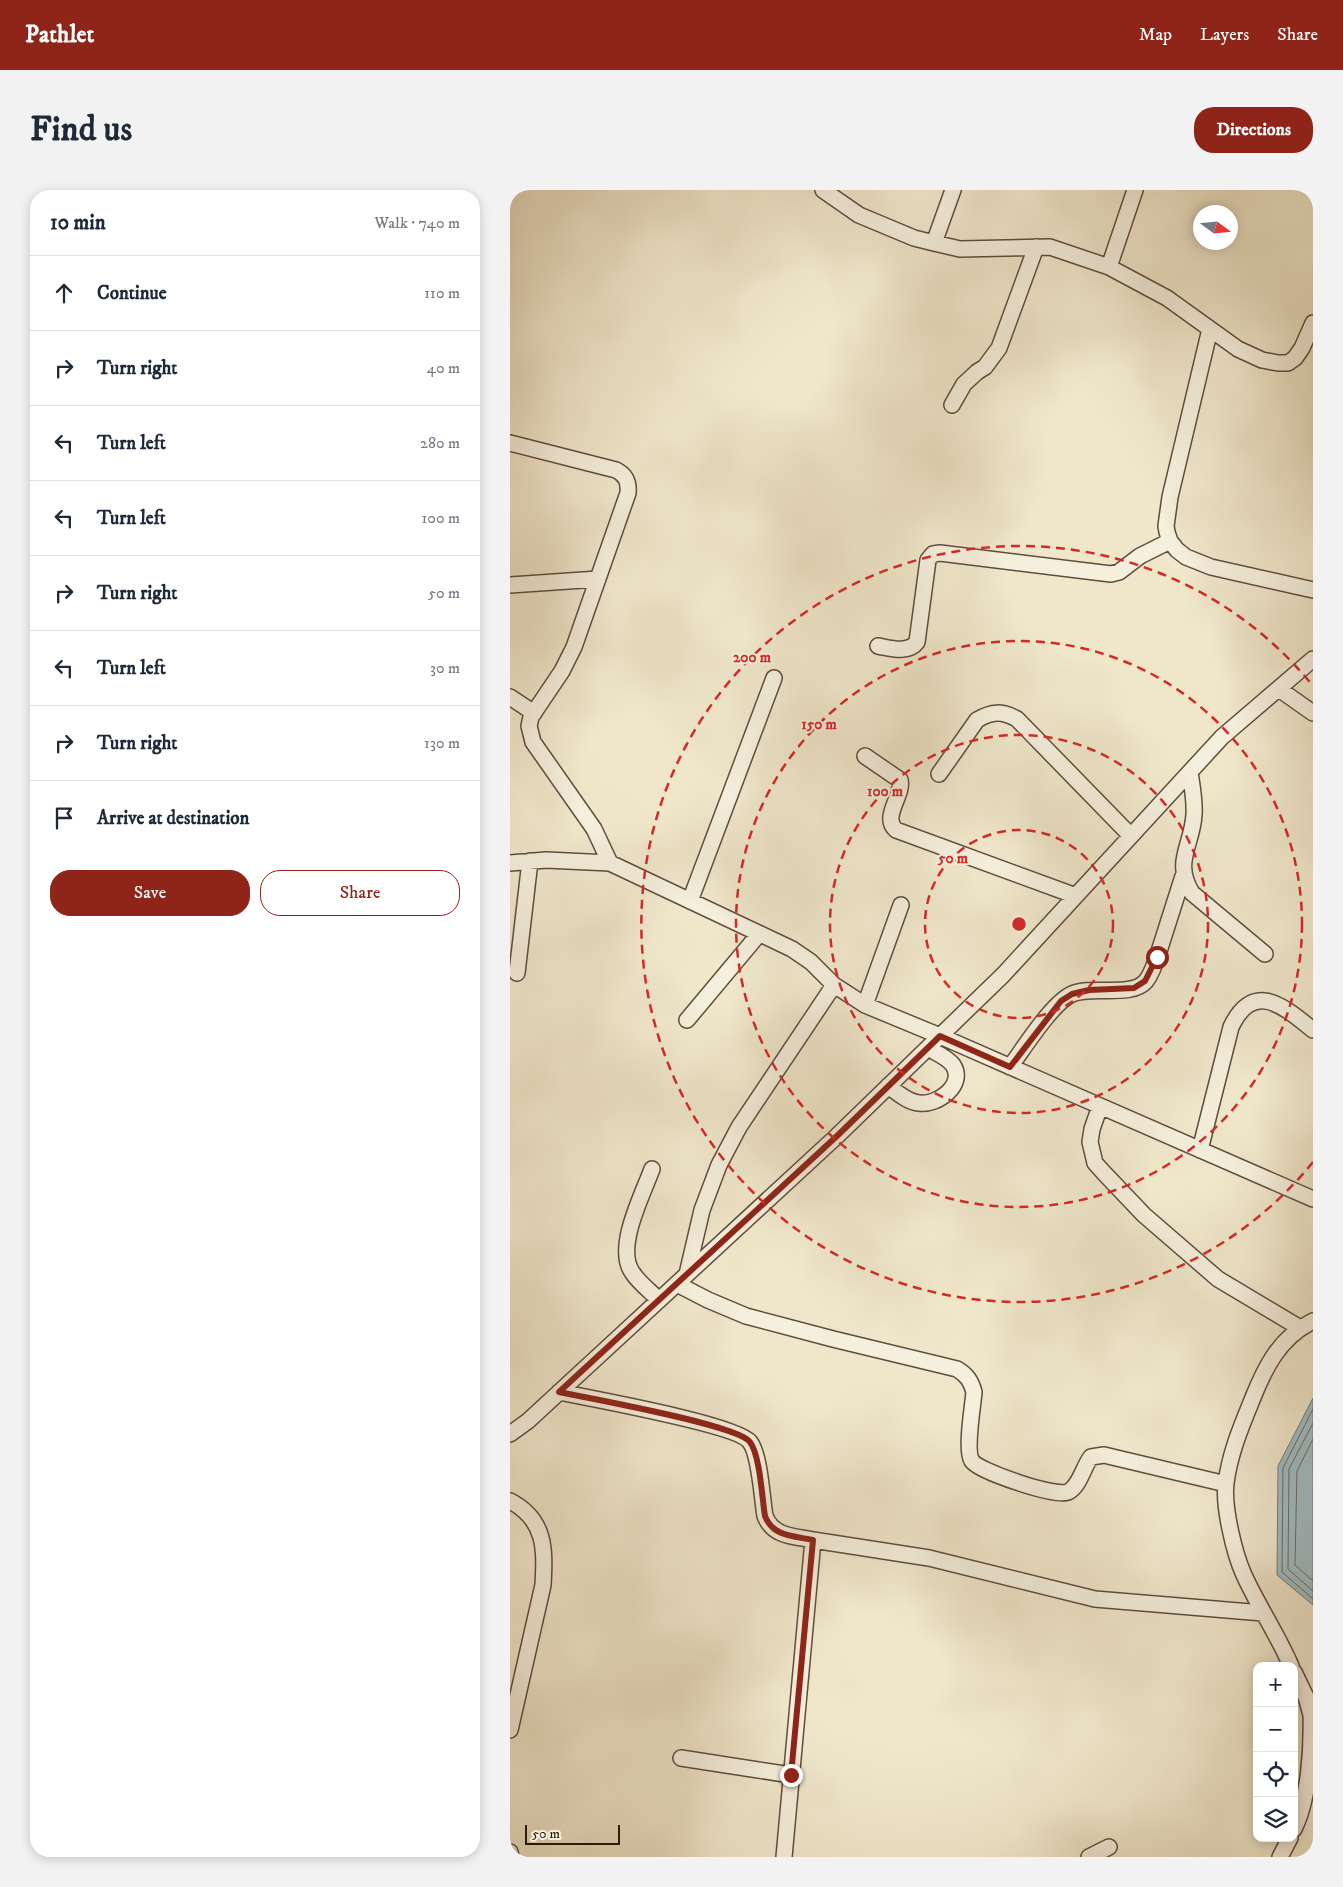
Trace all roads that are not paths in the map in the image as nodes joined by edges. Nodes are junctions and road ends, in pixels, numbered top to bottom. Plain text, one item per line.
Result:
1 (823, 190) edge
2 (953, 190) edge
3 (1135, 190) edge
4 (934, 244) junction
5 (1036, 247) junction
6 (1109, 267) junction
7 (1313, 323) edge
8 (1210, 329) junction
9 (952, 404) dead end
10 (510, 443) edge
11 (1170, 541) junction
12 (598, 580) junction
13 (510, 585) edge
14 (1313, 590) edge
15 (878, 646) dead end
16 (1313, 659) edge
17 (774, 678) dead end
18 (1279, 689) junction
19 (510, 698) edge
20 (534, 713) junction
21 (1313, 713) edge
22 (865, 756) dead end
23 (1190, 772) junction
24 (939, 774) dead end
25 (1131, 836) junction
26 (530, 861) junction
27 (610, 863) junction
28 (510, 864) edge
29 (1184, 876) junction
30 (1076, 896) junction
31 (690, 901) junction
32 (901, 905) dead end
33 (759, 934) junction
34 (1265, 954) dead end
35 (517, 973) dead end
36 (834, 985) junction
37 (864, 1005) junction
38 (687, 1020) dead end
39 (1313, 1030) edge
40 (940, 1036) junction
41 (928, 1048) junction
42 (1010, 1067) junction
43 (888, 1086) junction
44 (1100, 1106) junction
45 (1200, 1150) junction
46 (652, 1169) dead end
47 (1313, 1199) edge
48 (682, 1279) junction
49 (659, 1300) junction
50 (1307, 1325) edge
51 (559, 1392) junction
52 (510, 1434) edge
53 (1226, 1484) junction
54 (510, 1501) edge
55 (813, 1540) junction
56 (1263, 1613) junction
57 (1289, 1662) edge
58 (1298, 1681) edge
59 (1312, 1716) edge
60 (510, 1730) edge
61 (681, 1758) dead end
62 (791, 1775) junction
63 (1298, 1816) edge
64 (1288, 1842) edge
65 (1109, 1847) dead end
66 (510, 1852) edge
67 (511, 1857) edge
68 (784, 1857) edge
69 (1089, 1857) edge
70 (1280, 1857) edge

1 - 4 street
2 - 4 street
3 - 6 street
4 - 5 street
5 - 6 street
5 - 9 street
6 - 8 street
7 - 8 street
8 - 11 street
10 - 12 street
11 - 14 street
11 - 15 street
12 - 13 street
12 - 20 street
16 - 18 street
17 - 31 street
18 - 21 street
18 - 23 street
19 - 20 street
20 - 27 street
22 - 30 street
23 - 25 street
23 - 29 street
24 - 25 street
25 - 30 street
26 - 27 street
26 - 28 street
26 - 35 street
27 - 31 street
29 - 34 street
29 - 42 street
30 - 40 street
31 - 33 street
32 - 37 street
33 - 36 street
33 - 38 street
36 - 37 street
36 - 48 street
37 - 40 street
39 - 45 street
40 - 41 street
40 - 42 street
41 - 43 street
41 - 43 street
42 - 44 street
43 - 48 street
44 - 45 street
44 - 50 street
45 - 47 street
46 - 49 street
48 - 49 street
48 - 53 street
49 - 51 street
50 - 53 street
51 - 52 street
51 - 55 street
53 - 56 street
54 - 60 street
55 - 56 street
55 - 62 street
56 - 57 street
58 - 59 street
59 - 63 street
61 - 62 street
62 - 68 street
64 - 70 street
65 - 69 street
66 - 67 street

